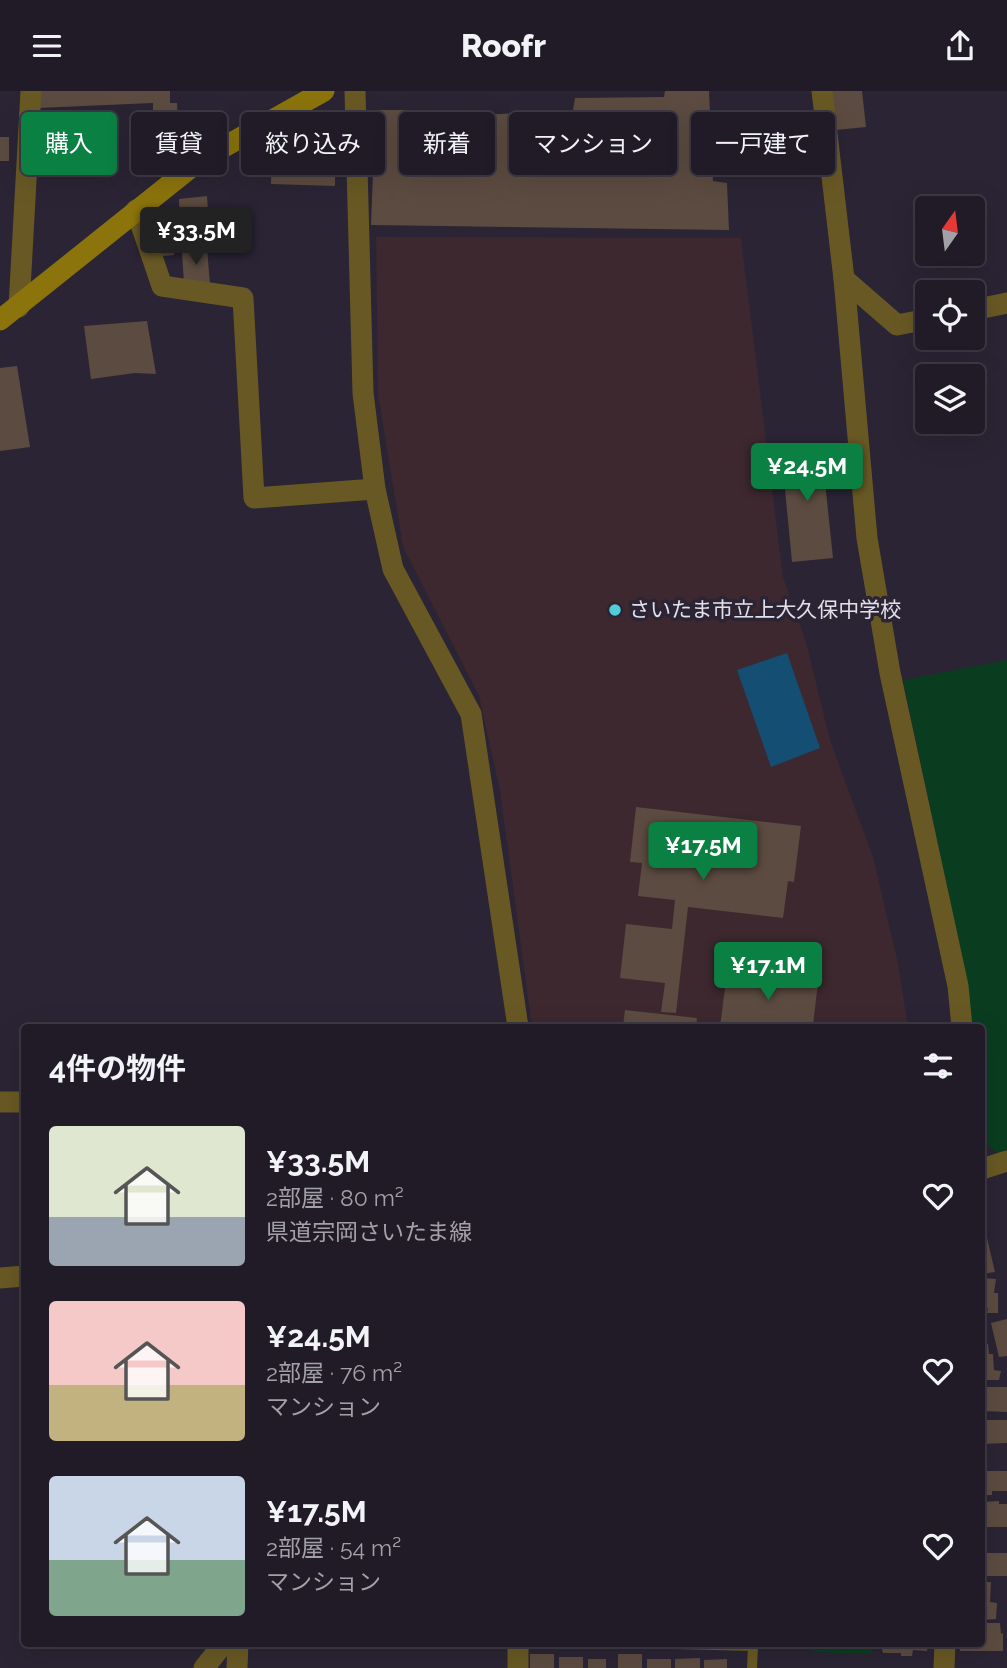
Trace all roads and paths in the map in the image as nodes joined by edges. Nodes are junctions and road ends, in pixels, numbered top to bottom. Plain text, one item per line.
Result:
1 (31, 91) edge
2 (323, 91) edge
3 (355, 91) edge
4 (822, 91) edge
5 (136, 210) junction
6 (844, 279) junction
7 (1007, 303) edge
8 (19, 307) junction
9 (985, 308) edge
10 (0, 320) edge
11 (915, 322) edge
12 (375, 489) junction
13 (518, 1024) edge
14 (962, 1024) edge
15 (0, 1102) edge
16 (21, 1102) edge
17 (1007, 1161) edge
18 (985, 1169) edge
19 (21, 1276) edge
20 (0, 1278) edge
21 (221, 1647) edge
22 (238, 1647) edge
23 (518, 1647) edge
24 (752, 1647) edge
25 (945, 1647) edge
26 (204, 1668) edge
27 (237, 1668) edge
28 (518, 1668) edge
29 (752, 1668) edge
30 (944, 1668) edge

1 - 8 street
2 - 5 main road
3 - 12 street
4 - 6 street
5 - 8 main road
5 - 12 street
6 - 11 street
6 - 14 street
7 - 9 street
8 - 10 main road
12 - 13 street
15 - 16 street
17 - 18 street
19 - 20 street
21 - 26 street
22 - 27 street
23 - 28 street
24 - 29 lane
25 - 30 street

